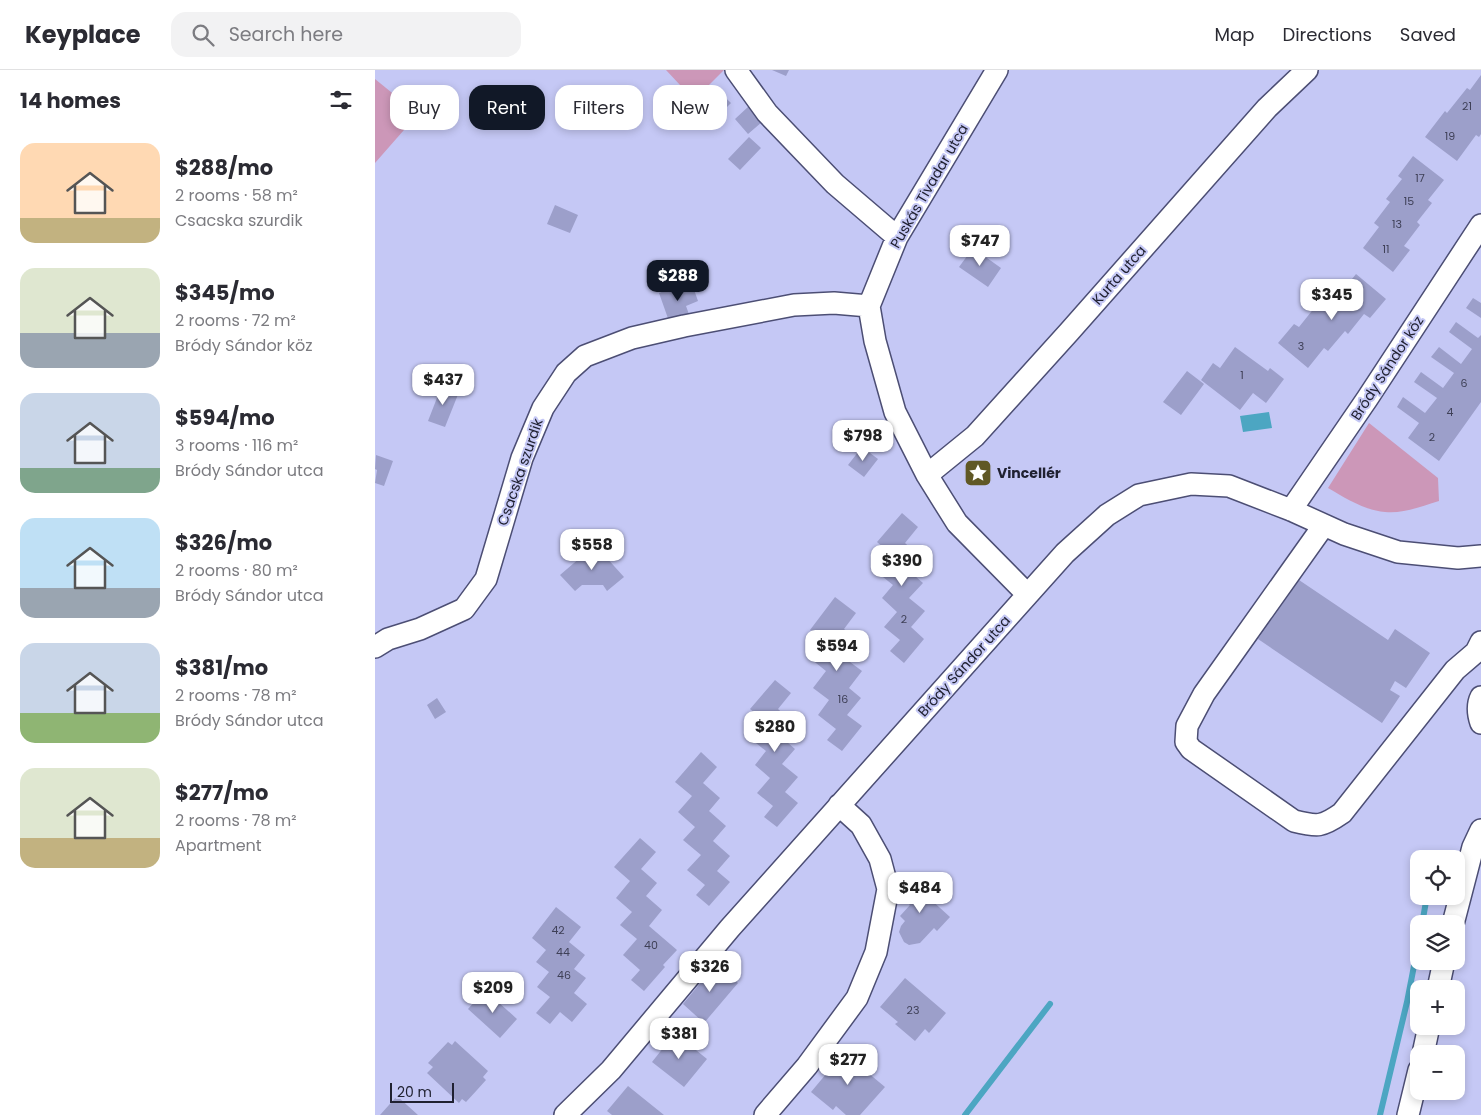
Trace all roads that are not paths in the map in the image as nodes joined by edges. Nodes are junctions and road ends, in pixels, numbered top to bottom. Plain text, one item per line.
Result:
1 (736, 70) edge
2 (997, 70) edge
3 (1307, 70) edge
4 (1481, 225) edge
5 (897, 237) junction
6 (869, 306) junction
7 (927, 474) junction
8 (1291, 510) junction
9 (1324, 525) junction
10 (1481, 556) edge
11 (1027, 594) junction
12 (1481, 642) edge
13 (375, 647) edge
14 (1481, 697) edge
15 (1481, 723) edge
16 (839, 805) junction
17 (1481, 830) edge
18 (1455, 915) edge
19 (1412, 1100) edge
20 (565, 1115) edge
21 (765, 1115) edge
22 (1408, 1115) edge

1 - 5 street
2 - 5 street, Puskás Tivadar utca
3 - 7 street, Kurta utca
4 - 8 street, Bródy Sándor köz
5 - 6 street, Puskás Tivadar utca
6 - 7 street
6 - 13 street, Csacska szurdik
7 - 11 street
8 - 9 street, Bródy Sándor utca
8 - 11 street, Bródy Sándor utca
9 - 10 street, Bródy Sándor utca
9 - 12 street
11 - 16 street, Bródy Sándor utca
14 - 15 street
16 - 20 street, Bródy Sándor utca
16 - 21 street
17 - 18 street
19 - 22 street

